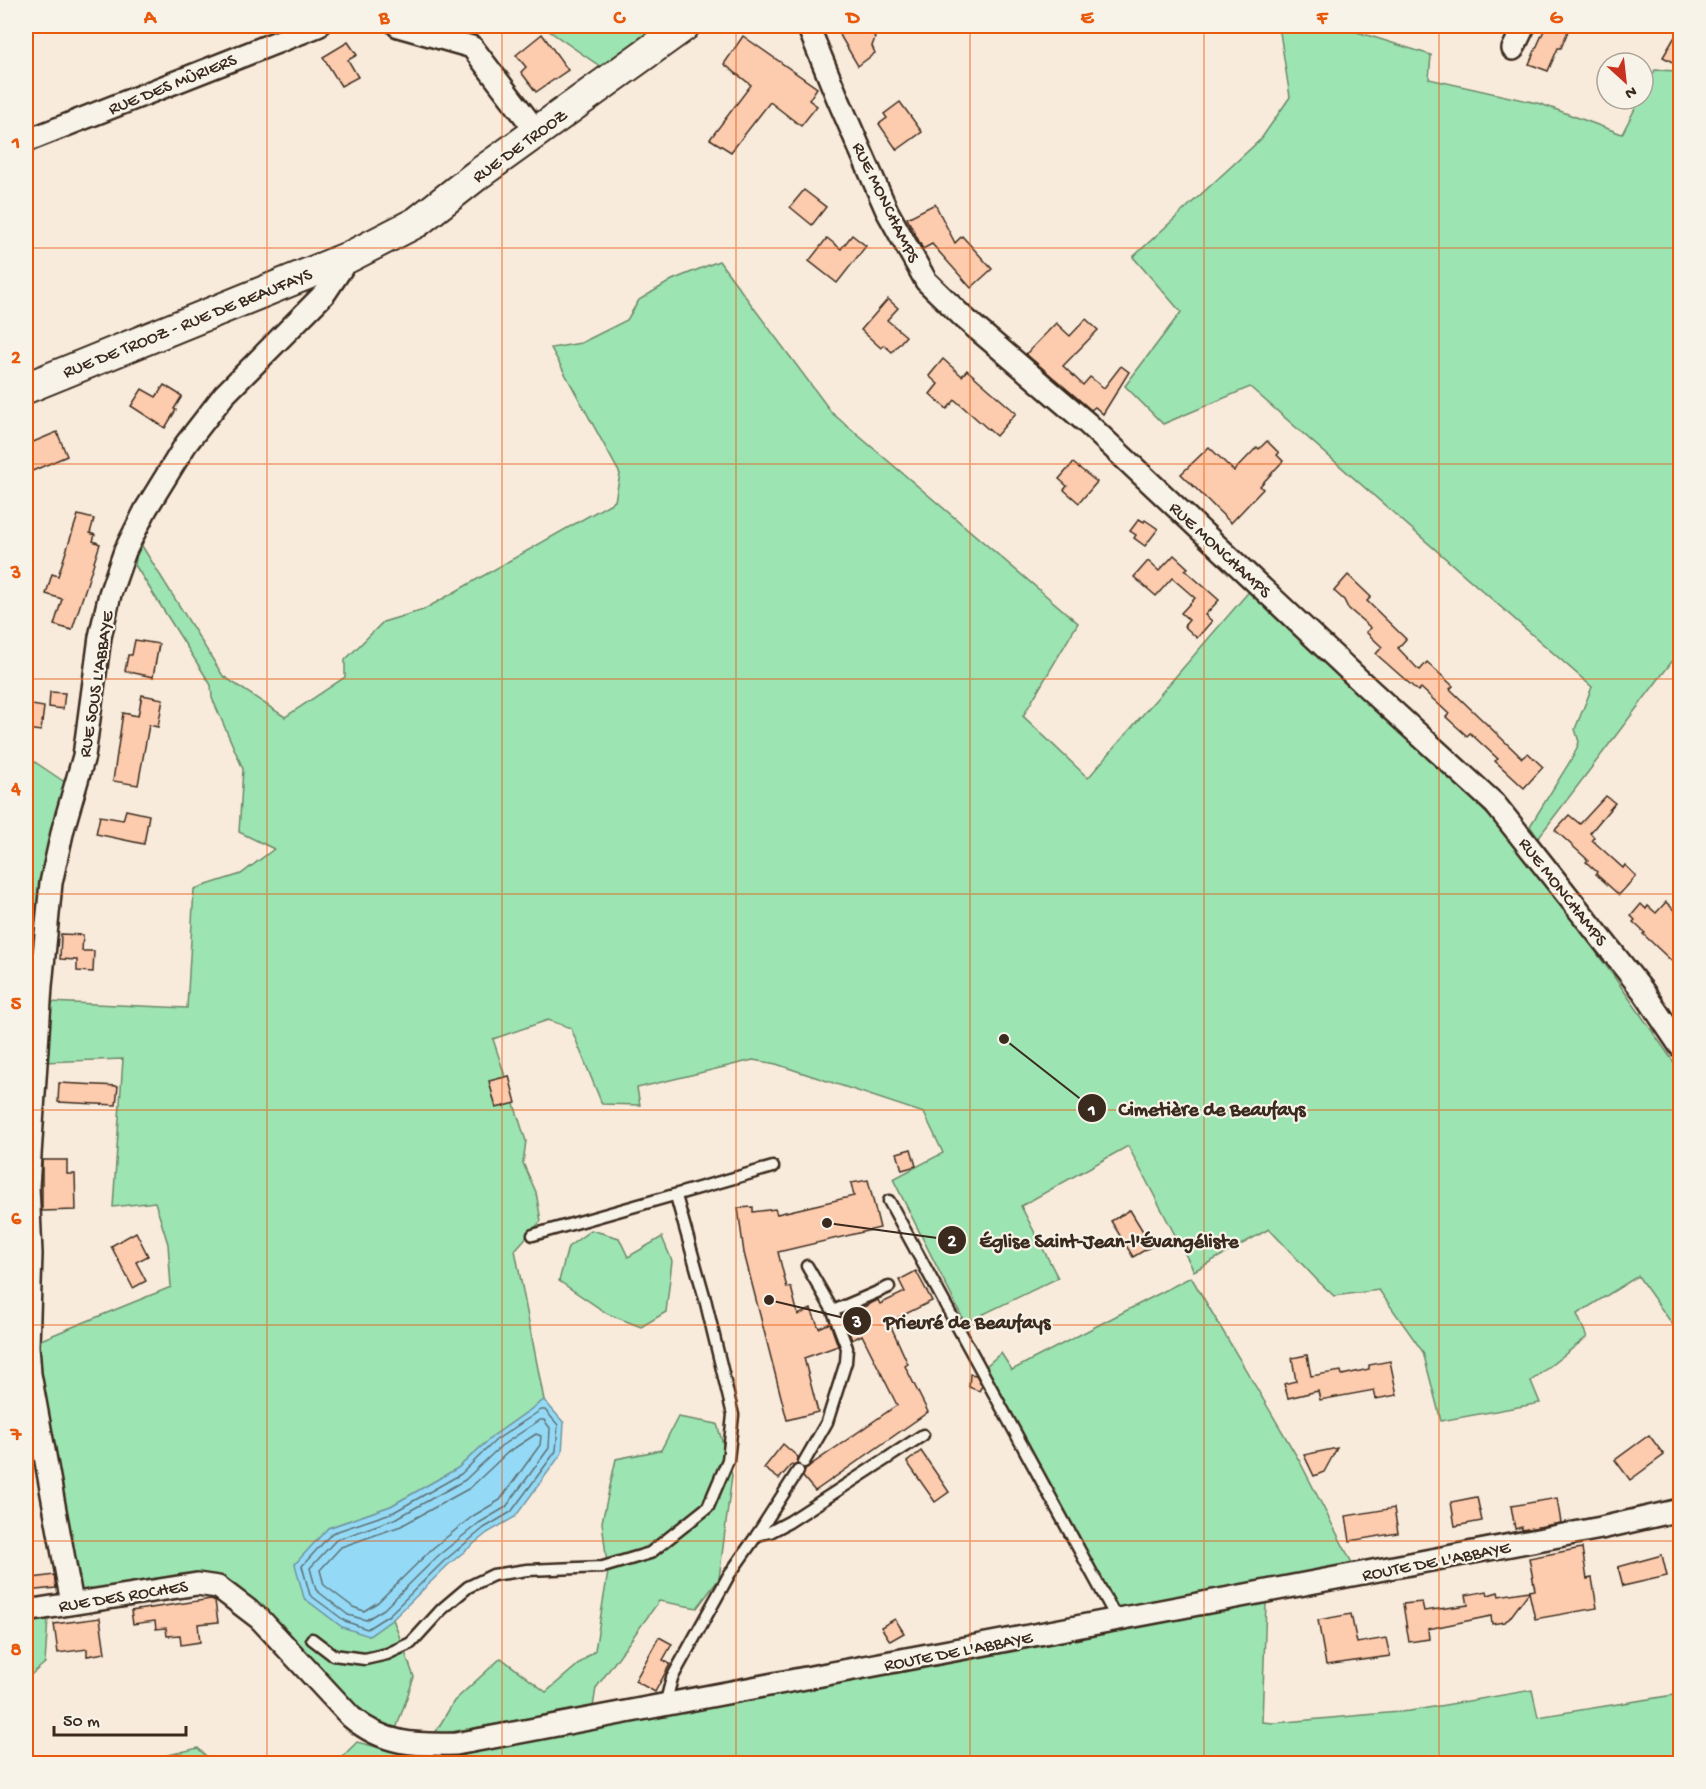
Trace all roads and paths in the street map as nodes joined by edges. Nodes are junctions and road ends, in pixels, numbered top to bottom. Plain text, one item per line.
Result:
1 (318, 26) edge
2 (398, 26) edge
3 (684, 26) edge
4 (808, 26) edge
5 (1524, 26) edge
6 (1513, 49) dead end
7 (537, 132) junction
8 (26, 141) edge
9 (349, 257) junction
10 (26, 388) edge
11 (1680, 1046) edge
12 (773, 1167) dead end
13 (27, 1185) edge
14 (676, 1196) junction
15 (889, 1201) dead end
16 (533, 1235) dead end
17 (807, 1266) dead end
18 (889, 1287) dead end
19 (832, 1311) junction
20 (923, 1435) dead end
21 (1680, 1510) edge
22 (757, 1534) junction
23 (72, 1603) junction
24 (26, 1611) edge
25 (1118, 1621) junction
26 (275, 1634) joint
27 (312, 1639) dead end
28 (665, 1705) junction

1 - 8 street, RUE DES MÛRIERS
2 - 7 street
3 - 7 street, RUE DE TROOZ
4 - 11 street, RUE MONCHAMPS
5 - 6 street
7 - 9 street, RUE DE TROOZ
9 - 10 street, RUE DE TROOZ - RUE DE BEAUFAYS
9 - 13 street, RUE SOUS L'ABBAYE
12 - 14 lane
13 - 23 street, RUE SOUS L'ABBAYE
14 - 16 lane
14 - 27 lane
15 - 25 lane
17 - 19 lane
18 - 19 lane
19 - 22 lane
20 - 22 lane
21 - 25 street, ROUTE DE L'ABBAYE
22 - 28 lane
23 - 24 street, RUE DES ROCHES
23 - 26 street, RUE DES ROCHES
25 - 28 street, ROUTE DE L'ABBAYE
26 - 28 street, ROUTE DE L'ABBAYE

